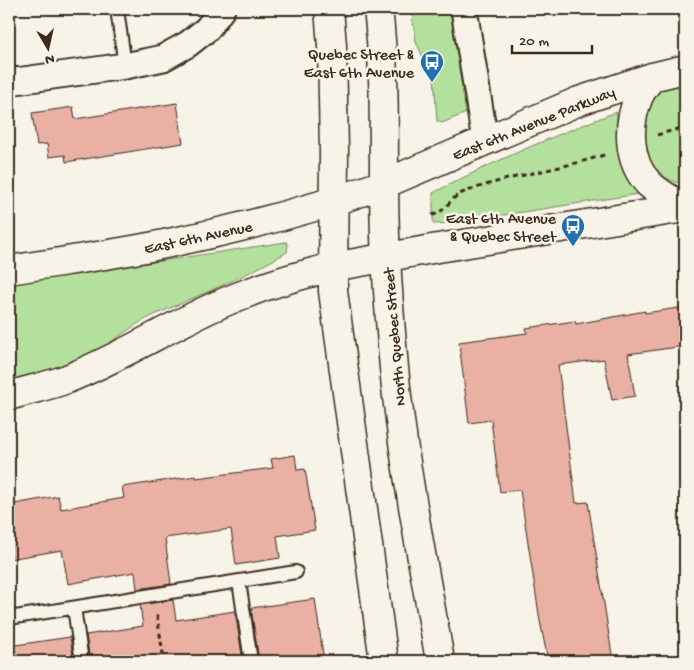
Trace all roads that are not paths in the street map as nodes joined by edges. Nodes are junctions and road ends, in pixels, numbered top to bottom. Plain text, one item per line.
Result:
1 (116, 9) edge
2 (222, 9) edge
3 (329, 9) edge
4 (378, 9) edge
5 (464, 9) edge
6 (125, 66) junction
7 (685, 69) edge
8 (652, 76) junction
9 (9, 79) edge
10 (485, 141) junction
11 (384, 184) junction
12 (333, 202) junction
13 (685, 208) edge
14 (386, 256) junction
15 (333, 267) junction
16 (9, 270) edge
17 (9, 396) edge
18 (296, 572) dead end
19 (239, 581) junction
20 (74, 608) junction
21 (9, 618) edge
22 (82, 661) edge
23 (252, 661) edge
24 (384, 661) edge
25 (440, 661) edge

1 - 6 lane
2 - 6 street
3 - 12 main road
4 - 11 main road, North Quebec Street
5 - 10 street
6 - 9 street
7 - 8 main road, East 6th Avenue Parkway
8 - 10 main road, East 6th Avenue Parkway
8 - 13 main road
10 - 11 main road, East 6th Avenue Parkway
11 - 12 main road, East 6th Avenue
11 - 14 main road, North Quebec Street
12 - 15 main road
12 - 16 main road, East 6th Avenue
13 - 14 main road
14 - 15 main road
14 - 25 main road, North Quebec Street
15 - 17 main road
15 - 24 main road
18 - 19 lane
19 - 20 lane
19 - 23 lane
20 - 21 lane
20 - 22 lane

